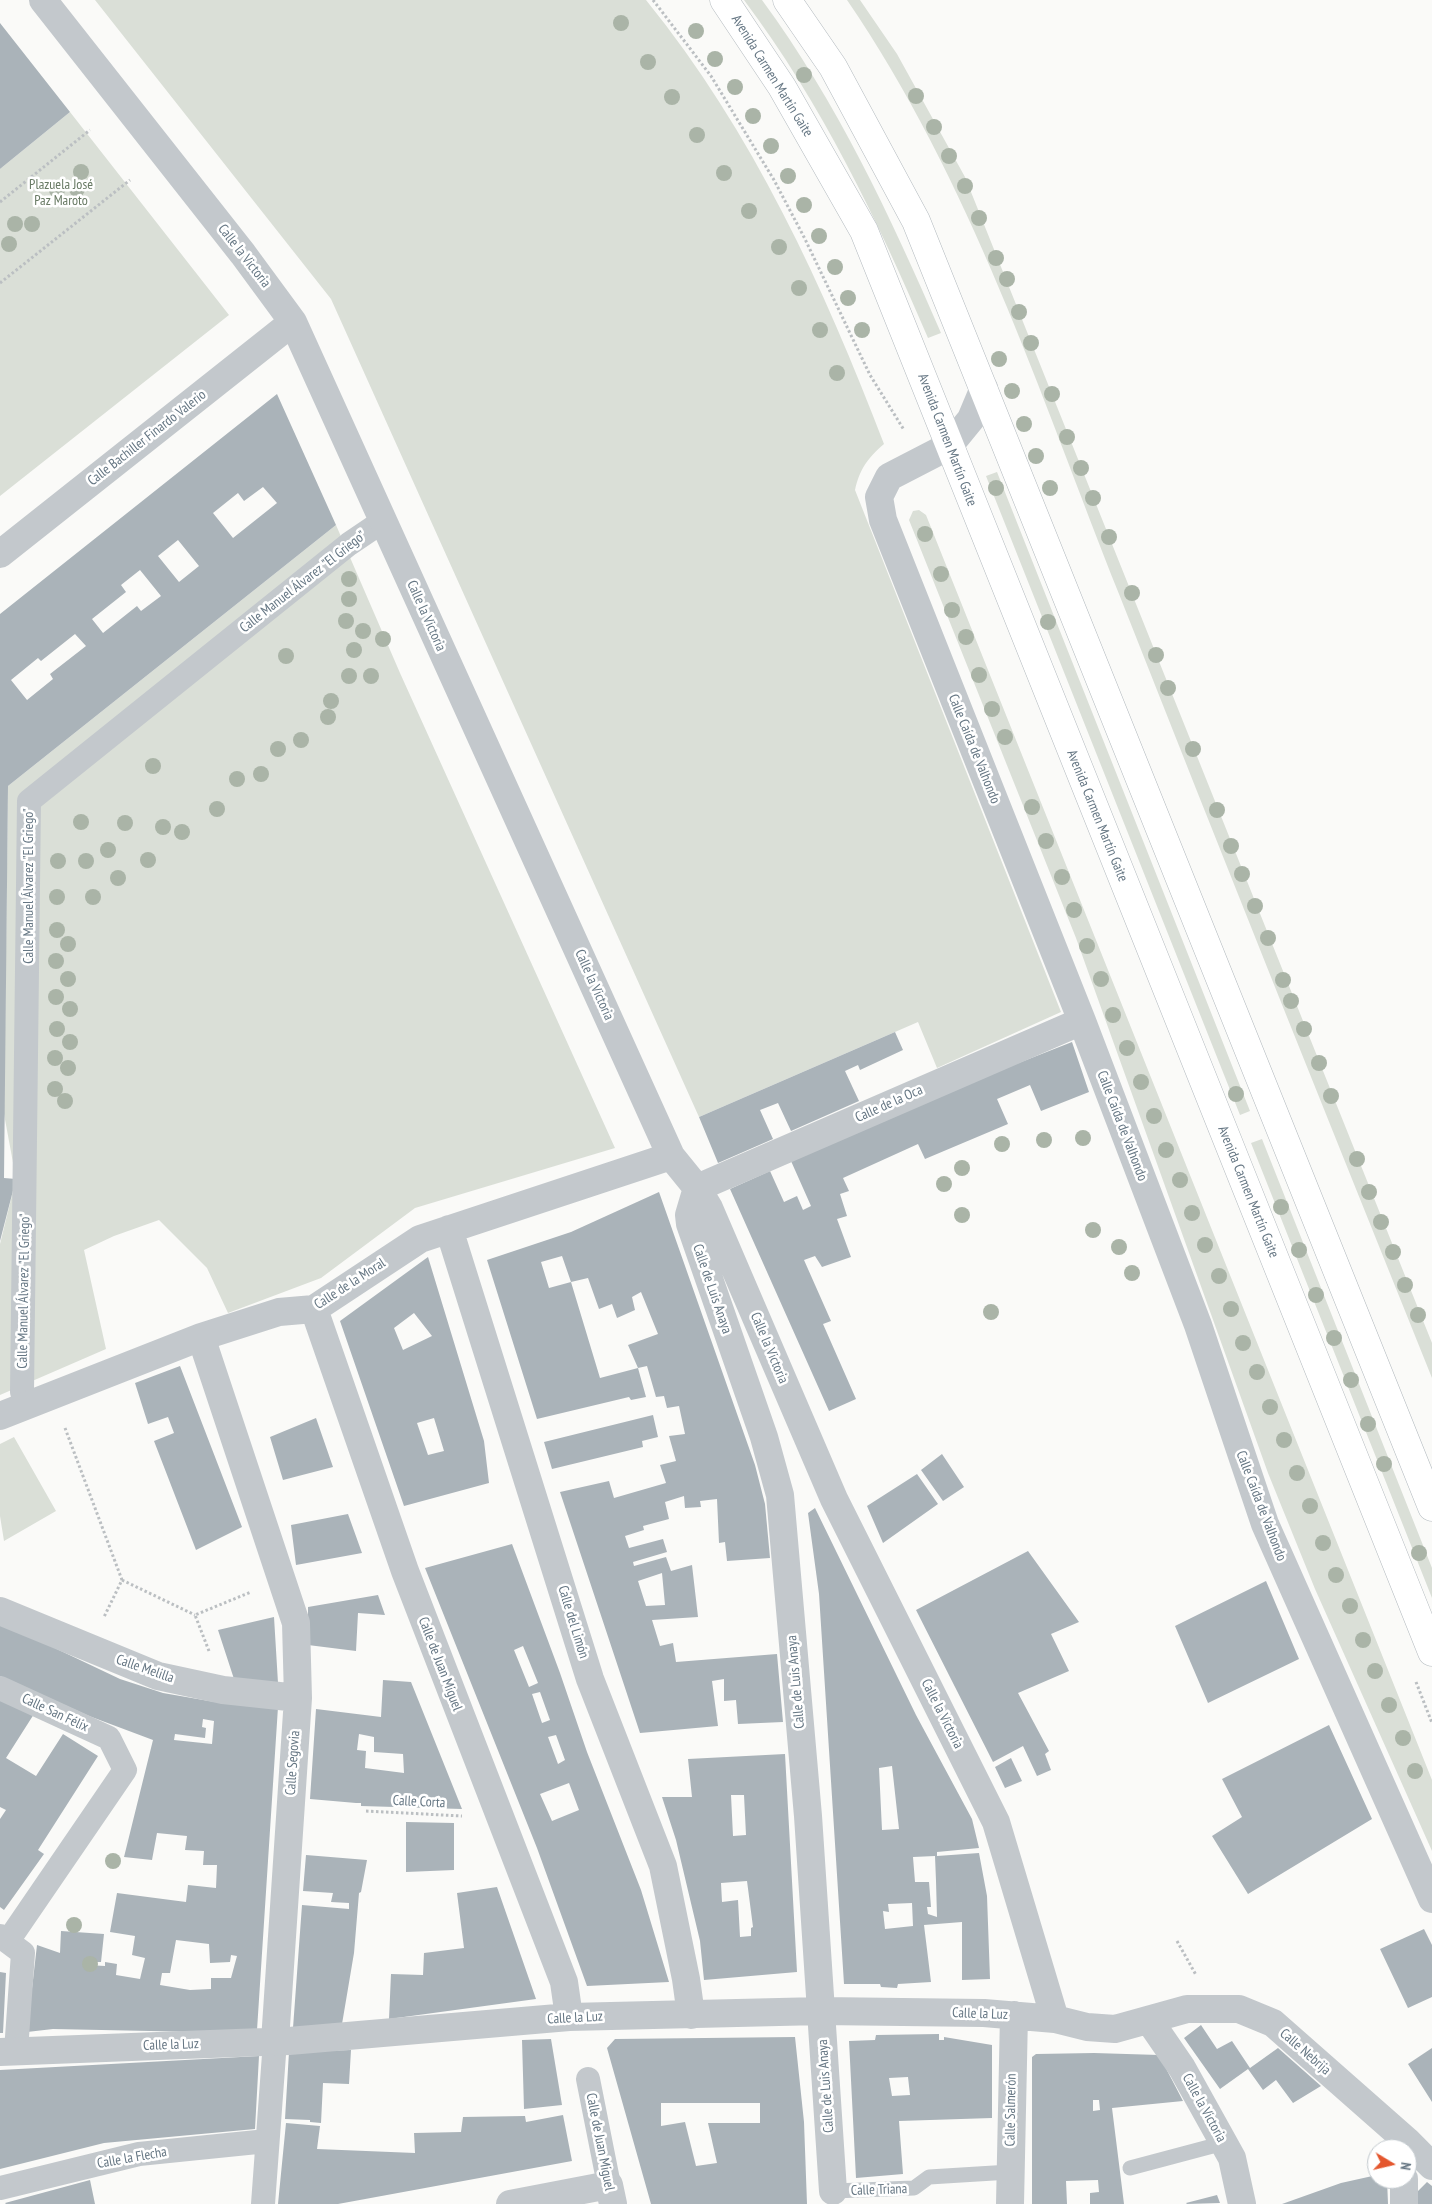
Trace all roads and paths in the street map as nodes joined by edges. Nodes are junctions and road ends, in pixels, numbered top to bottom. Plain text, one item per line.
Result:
1 (42, 0) edge
2 (653, 0) edge
3 (724, 0) edge
4 (787, 0) edge
5 (90, 130) dead end
6 (130, 180) dead end
7 (0, 202) edge
8 (0, 282) edge
9 (293, 322) junction
10 (984, 388) junction
11 (907, 436) dead end
12 (949, 446) junction
13 (383, 521) junction
14 (0, 554) edge
15 (1082, 1021) junction
16 (670, 1156) junction
17 (697, 1188) junction
18 (449, 1229) junction
19 (314, 1310) junction
20 (201, 1337) junction
21 (22, 1392) dead end
22 (0, 1416) edge
23 (63, 1424) dead end
24 (1432, 1507) edge
25 (122, 1580) junction
26 (253, 1591) dead end
27 (0, 1611) edge
28 (195, 1615) junction
29 (89, 1649) junction
30 (1432, 1652) edge
31 (0, 1688) edge
32 (223, 1690) junction
33 (298, 1698) junction
34 (366, 1811) dead end
35 (471, 1816) dead end
36 (1432, 1899) edge
37 (4, 1938) edge
38 (1177, 1941) dead end
39 (1198, 1980) dead end
40 (821, 2011) junction
41 (690, 2015) junction
42 (1014, 2015) junction
43 (569, 2017) junction
44 (1055, 2019) junction
45 (1149, 2020) junction
46 (275, 2041) junction
47 (8, 2052) edge
48 (588, 2079) dead end
49 (1399, 2139) edge
50 (266, 2140) junction
51 (1224, 2143) junction
52 (1417, 2154) edge
53 (1432, 2166) edge
54 (1130, 2168) dead end
55 (1010, 2172) junction
56 (0, 2188) edge
57 (1404, 2189) edge
58 (833, 2191) joint
59 (611, 2195) edge
60 (263, 2204) edge
61 (510, 2204) edge
62 (1010, 2204) edge
63 (1242, 2204) edge
64 (1404, 2204) edge

1 - 9 street, Calle la Victoria
2 - 11 path
3 - 12 main road, Avenida Carmen Martín Gaite
4 - 10 main road
5 - 7 path
6 - 8 path
9 - 13 street, Calle la Victoria
9 - 14 street, Calle Bachiller Finardo Valerio
10 - 12 street, Calle Caída de Valhondo
10 - 24 main road
12 - 15 street, Calle Caída de Valhondo
12 - 30 main road, Avenida Carmen Martín Gaite
13 - 16 street, Calle la Victoria
13 - 21 street, Calle Manuel Álvarez "El Griego"
15 - 17 street, Calle de la Oca
15 - 36 street, Calle Caída de Valhondo
16 - 17 street, Calle la Victoria
16 - 18 street, Calle de la Moral
17 - 40 street, Calle de Luis Anaya
17 - 44 street, Calle la Victoria
18 - 19 street, Calle de la Moral
18 - 41 street, Calle del Limón
19 - 20 street, Calle de la Moral
19 - 43 street, Calle de Juan Miguel
20 - 22 street, Calle de la Moral
20 - 33 street, Calle Segovia
23 - 25 path
25 - 28 path
25 - 29 path
26 - 28 path
27 - 29 street, Calle Melilla
28 - 32 path
29 - 32 street, Calle Melilla
31 - 37 street, Calle San Félix
32 - 33 street, Calle Melilla
33 - 46 street, Calle Segovia
34 - 35 path, Calle Corta
37 - 47 street
38 - 39 path
40 - 41 street, Calle la Luz
40 - 42 street, Calle la Luz
40 - 58 street, Calle de Luis Anaya
41 - 43 street, Calle la Luz
42 - 44 street, Calle la Luz
42 - 55 street, Calle Salmerón
43 - 46 street, Calle la Luz
44 - 45 street, Calle la Luz
45 - 49 street, Calle Nebrija
45 - 51 street, Calle la Victoria
46 - 47 street, Calle la Luz
46 - 50 street, Calle Segovia
48 - 59 street, Calle de Juan Miguel
50 - 56 street, Calle la Flecha
50 - 60 street, Calle Segovia
51 - 54 lane
51 - 63 street, Calle la Victoria
52 - 53 street, Calle Nebrija
55 - 58 lane, Calle Triana
55 - 62 street, Calle Salmerón
57 - 64 street
59 - 61 street

